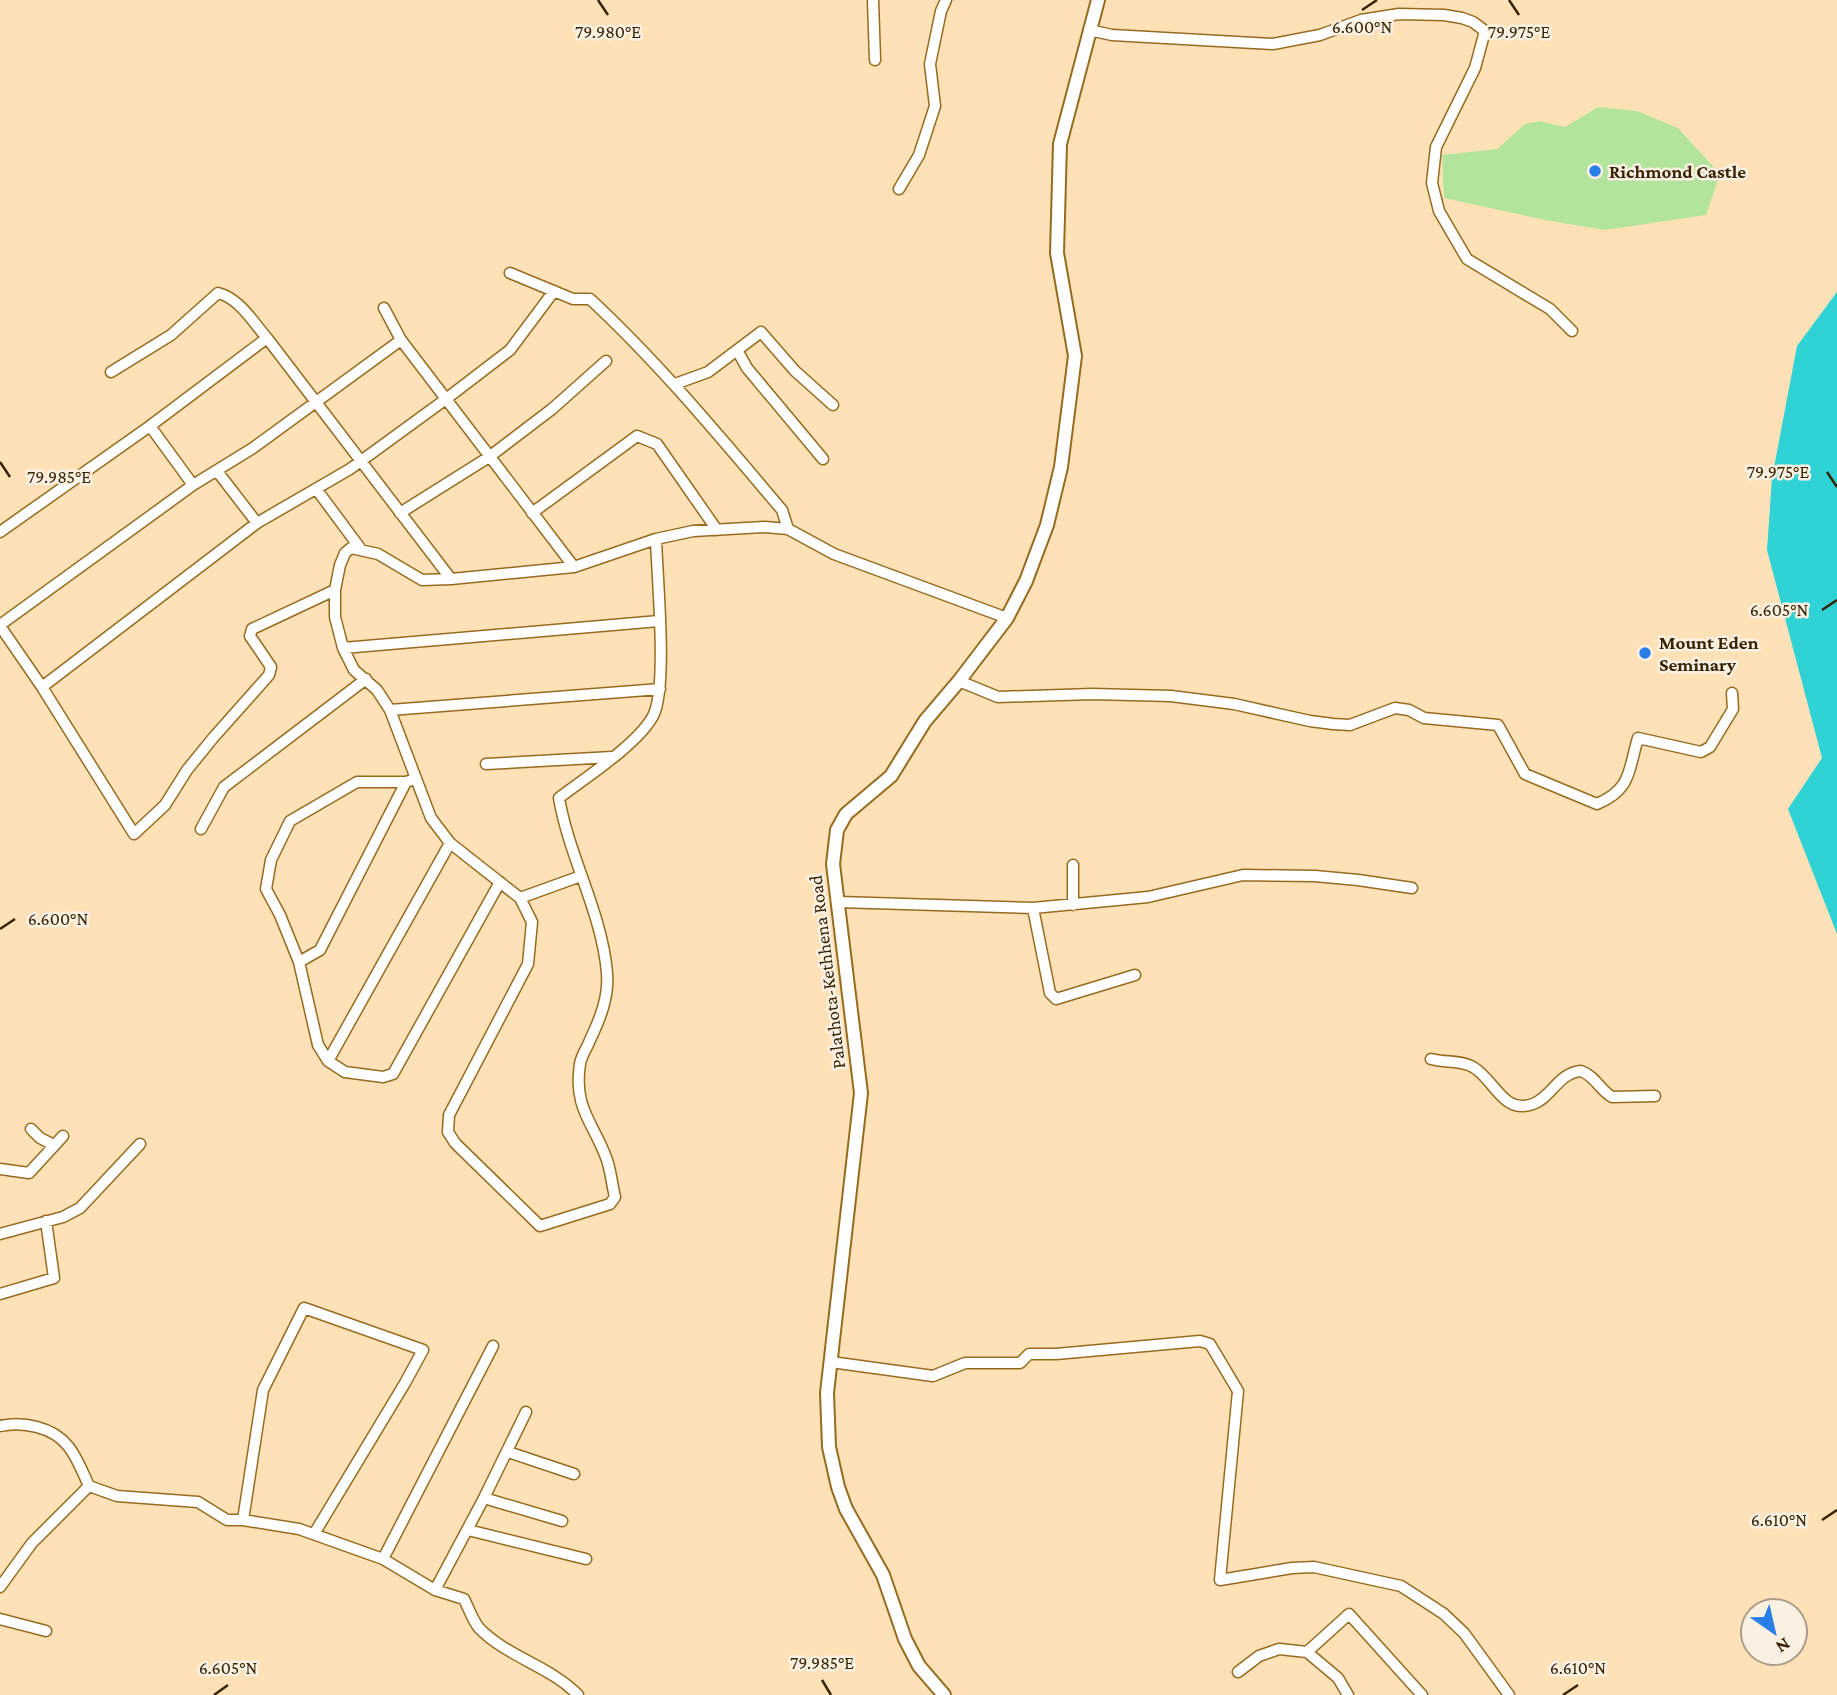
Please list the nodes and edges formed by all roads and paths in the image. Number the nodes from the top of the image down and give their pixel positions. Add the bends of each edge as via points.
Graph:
1 (873, 0) edge
2 (946, 0) edge
3 (1098, 0) edge
4 (1089, 30) junction
5 (875, 60) dead end
6 (899, 189) dead end
7 (510, 273) dead end
8 (554, 291) junction
9 (384, 308) dead end
10 (1572, 331) dead end
11 (267, 338) junction
12 (401, 340) junction
13 (737, 350) junction
14 (606, 361) dead end
15 (111, 372) dead end
16 (675, 384) junction
17 (446, 399) junction
18 (317, 400) junction
19 (832, 405) dead end
20 (150, 426) junction
21 (489, 457) junction
22 (823, 459) dead end
23 (362, 460) junction
24 (217, 471) junction
25 (193, 485) junction
26 (317, 490) junction
27 (400, 513) junction
28 (532, 513) junction
29 (257, 523) junction
30 (788, 529) junction
31 (717, 530) junction
32 (0, 533) edge
33 (656, 540) junction
34 (360, 548) junction
35 (575, 567) junction
36 (451, 579) junction
37 (335, 590) junction
38 (1007, 618) junction
39 (659, 621) junction
40 (0, 626) edge
41 (343, 648) junction
42 (366, 679) junction
43 (959, 681) junction
44 (42, 687) junction
45 (660, 690) junction
46 (1732, 693) dead end
47 (390, 710) junction
48 (612, 757) junction
49 (486, 764) dead end
50 (411, 781) junction
51 (201, 829) dead end
52 (450, 843) junction
53 (1073, 866) dead end
54 (581, 876) junction
55 (500, 882) junction
56 (1412, 888) dead end
57 (520, 898) junction
58 (839, 902) junction
59 (1073, 905) junction
60 (1033, 908) junction
61 (299, 962) junction
62 (1135, 975) dead end
63 (1431, 1059) dead end
64 (328, 1061) junction
65 (1655, 1096) dead end
66 (31, 1129) dead end
67 (63, 1136) dead end
68 (140, 1144) dead end
69 (54, 1145) junction
70 (0, 1169) edge
71 (46, 1221) junction
72 (0, 1234) edge
73 (0, 1294) edge
74 (493, 1346) dead end
75 (831, 1362) junction
76 (526, 1412) dead end
77 (0, 1426) edge
78 (508, 1452) junction
79 (574, 1474) dead end
80 (89, 1486) junction
81 (484, 1498) junction
82 (243, 1520) junction
83 (562, 1521) dead end
84 (468, 1530) junction
85 (314, 1534) junction
86 (383, 1559) junction
87 (586, 1559) dead end
88 (0, 1587) edge
89 (435, 1590) junction
90 (0, 1619) edge
91 (46, 1631) dead end
92 (1307, 1652) junction
93 (1238, 1672) dead end
94 (578, 1695) edge
95 (944, 1695) edge
96 (1348, 1695) edge
97 (1422, 1695) edge
98 (1509, 1695) edge

1 - 5 street
2 - 6 street via 930,64 935,106 919,155
3 - 4 street, Palathota-Kethhena Road
4 - 10 street via 1273,44 1399,14 1444,15 1473,22 1485,31 1475,68 1436,147 1432,183 1438,211 1467,259 1550,309
4 - 38 street, Palathota-Kethhena Road via 1060,144 1057,253 1075,356 1061,467 1026,581
7 - 8 street
8 - 16 street via 573,299 590,299
8 - 17 street via 510,350
9 - 12 street
11 - 15 street via 237,304 218,293 171,335
11 - 18 street
11 - 20 street
12 - 17 street
12 - 18 street
13 - 16 street via 708,372
13 - 19 street via 761,332
13 - 22 street
14 - 21 street
16 - 30 street via 782,510
17 - 21 street
17 - 23 street
18 - 23 street
18 - 24 street
20 - 25 street
20 - 32 street
21 - 27 street
21 - 28 street
23 - 26 street
23 - 27 street
24 - 25 street
24 - 29 street
25 - 40 street
26 - 29 street
26 - 34 street
27 - 36 street
28 - 31 street via 637,436 657,444
28 - 35 street
29 - 44 street
30 - 31 street
30 - 38 street via 834,554
31 - 33 street
33 - 35 street
33 - 39 street
34 - 36 street via 422,580
34 - 37 street via 345,553
35 - 36 street
37 - 41 street via 335,617
37 - 44 street via 252,629 250,636 271,667 269,675 195,760 165,805 134,834
38 - 43 street, Palathota-Kethhena Road
39 - 41 street
39 - 45 street
40 - 44 street
41 - 42 street via 354,670
42 - 47 street
42 - 51 street via 224,787
43 - 46 street via 998,697 1171,696 1333,724 1350,725 1395,708 1424,718 1498,724 1525,774 1597,804 1616,796 1625,783 1638,738 1701,752 1710,747 1734,709
43 - 58 street, Palathota-Kethhena Road via 925,721 891,776 846,814 836,830 833,864
45 - 47 street
45 - 48 street via 653,716
47 - 50 street
48 - 49 street
48 - 54 street via 559,798
50 - 52 street
50 - 61 street via 320,950
50 - 61 street via 357,782 290,821 271,860 266,888
52 - 55 street
52 - 64 street
53 - 59 street
54 - 57 street
54 - 57 street via 603,944 607,976 606,1000 580,1062 579,1098 607,1160 615,1197 610,1204 540,1226 448,1132 449,1115 528,964 532,922
55 - 57 street
55 - 64 street via 393,1074 345,1072
56 - 59 street via 1315,876 1243,875 1148,897
58 - 60 street
58 - 75 street, Palathota-Kethhena Road via 861,1093
59 - 60 street
60 - 62 street via 1050,993 1056,999
61 - 64 street via 318,1045
63 - 65 street via 1467,1064 1517,1107 1538,1102 1559,1080 1576,1071 1591,1075 1612,1097
66 - 69 street
67 - 69 street
68 - 71 street via 80,1208
69 - 70 street via 29,1173
71 - 72 street
71 - 73 street via 54,1278
74 - 86 street
75 - 95 street, Palathota-Kethhena Road via 827,1427 838,1487 883,1575 905,1639
75 - 98 street via 933,1376 965,1363 1020,1363 1029,1354 1200,1341 1210,1344 1238,1391 1220,1580 1314,1567 1401,1586 1464,1633
76 - 78 street
77 - 80 street via 29,1425 61,1438
78 - 79 street
78 - 81 street
80 - 82 street via 117,1496 198,1502 227,1520
80 - 88 street via 32,1543
81 - 83 street
81 - 84 street
82 - 85 street
82 - 85 street via 263,1390 304,1308 423,1350
84 - 87 street
84 - 89 street
85 - 86 street
86 - 89 street
89 - 94 street via 464,1600 477,1626 492,1640 554,1675
90 - 91 street
92 - 93 street via 1279,1649 1259,1656
92 - 96 street via 1338,1678
92 - 97 street via 1349,1614

